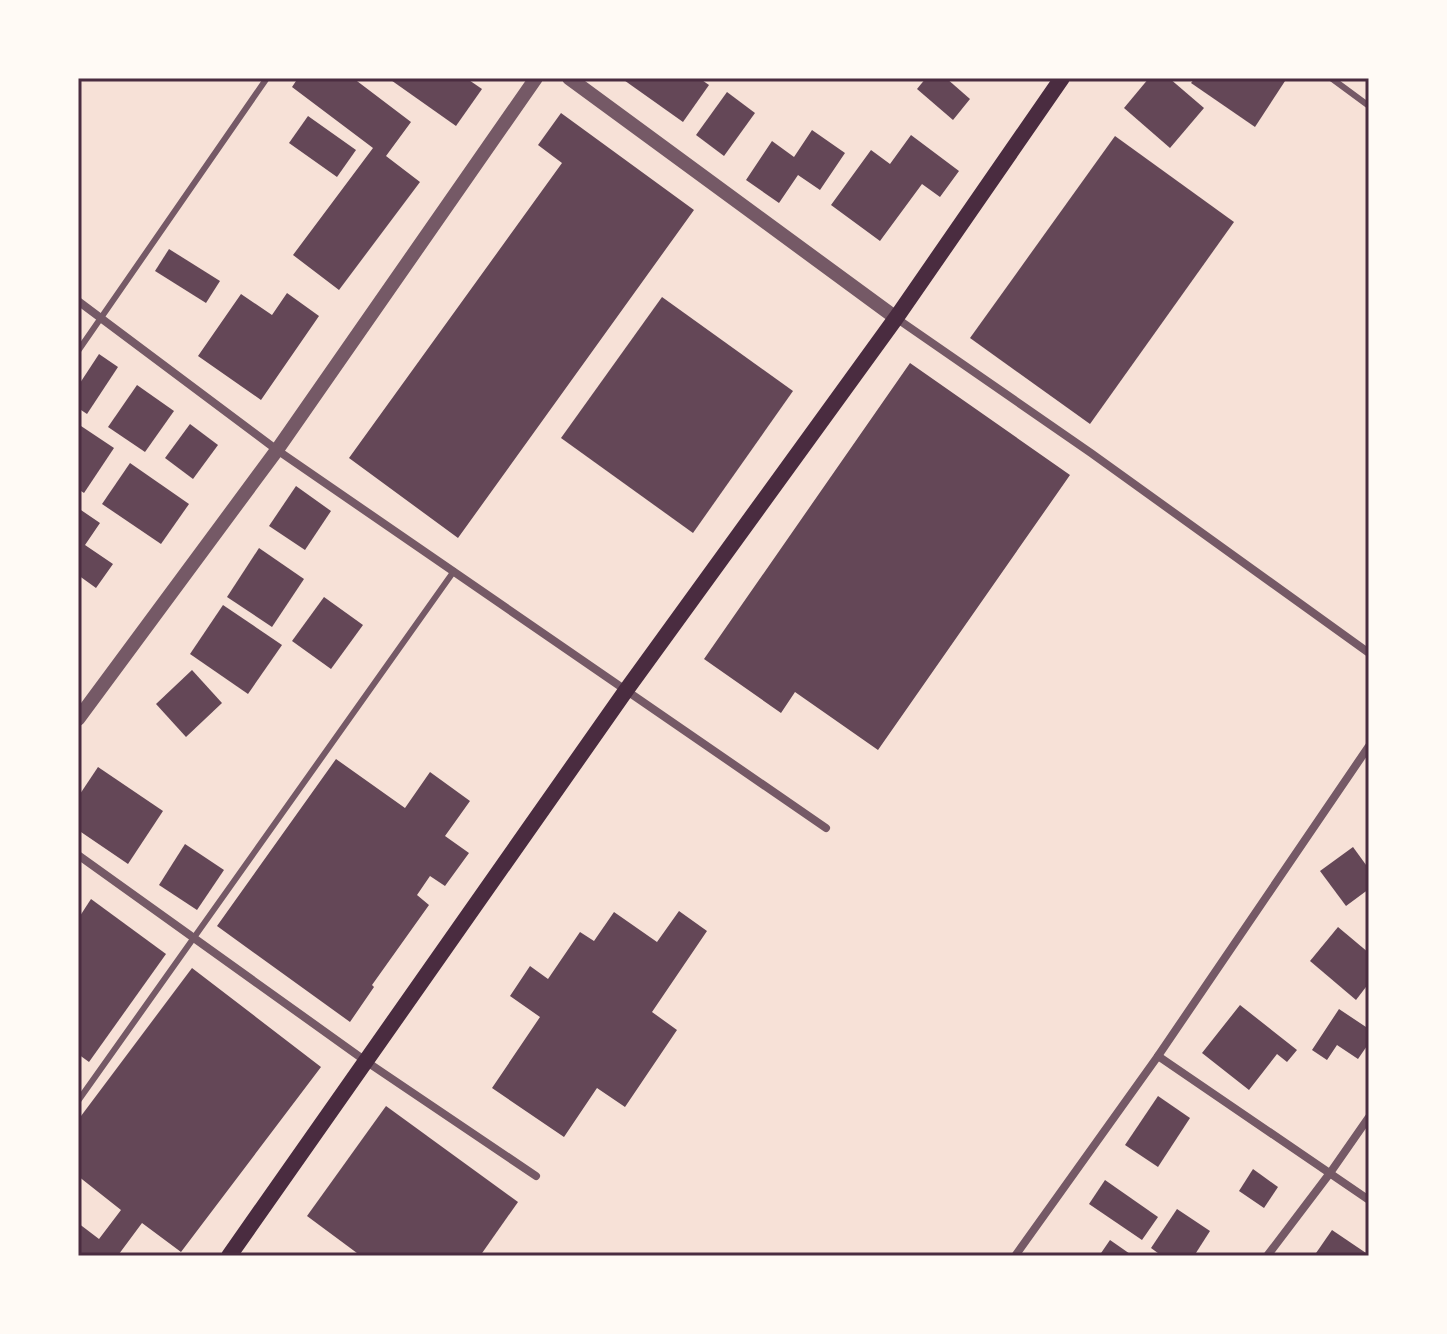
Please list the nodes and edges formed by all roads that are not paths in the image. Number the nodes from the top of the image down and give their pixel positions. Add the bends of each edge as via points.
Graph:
1 (267, 78) edge
2 (536, 78) edge
3 (569, 78) edge
4 (1062, 78) edge
5 (1331, 78) edge
6 (1369, 106) edge
7 (78, 301) edge
8 (896, 318) junction
9 (101, 319) junction
10 (78, 351) edge
11 (277, 450) junction
12 (454, 571) junction
13 (1369, 653) edge
14 (627, 689) junction
15 (78, 719) edge
16 (1369, 746) edge
17 (826, 828) dead end
18 (78, 855) edge
19 (194, 938) junction
20 (1158, 1056) junction
21 (367, 1062) junction
22 (78, 1101) edge
23 (1369, 1117) edge
24 (1330, 1173) junction
25 (536, 1176) dead end
26 (1369, 1200) edge
27 (229, 1256) edge
28 (1015, 1256) edge
29 (1267, 1256) edge

1 - 9 lane
2 - 11 street
3 - 8 street
4 - 8 main road
5 - 6 lane
7 - 9 street
8 - 13 street
8 - 14 main road
9 - 10 lane
9 - 11 street
11 - 12 street
11 - 15 street
12 - 14 street
12 - 19 lane
14 - 17 street
14 - 21 main road
16 - 20 street
18 - 19 street
19 - 21 street
19 - 22 lane
20 - 24 street
20 - 28 street
21 - 25 street
21 - 27 main road
23 - 24 street
24 - 26 street
24 - 29 street

